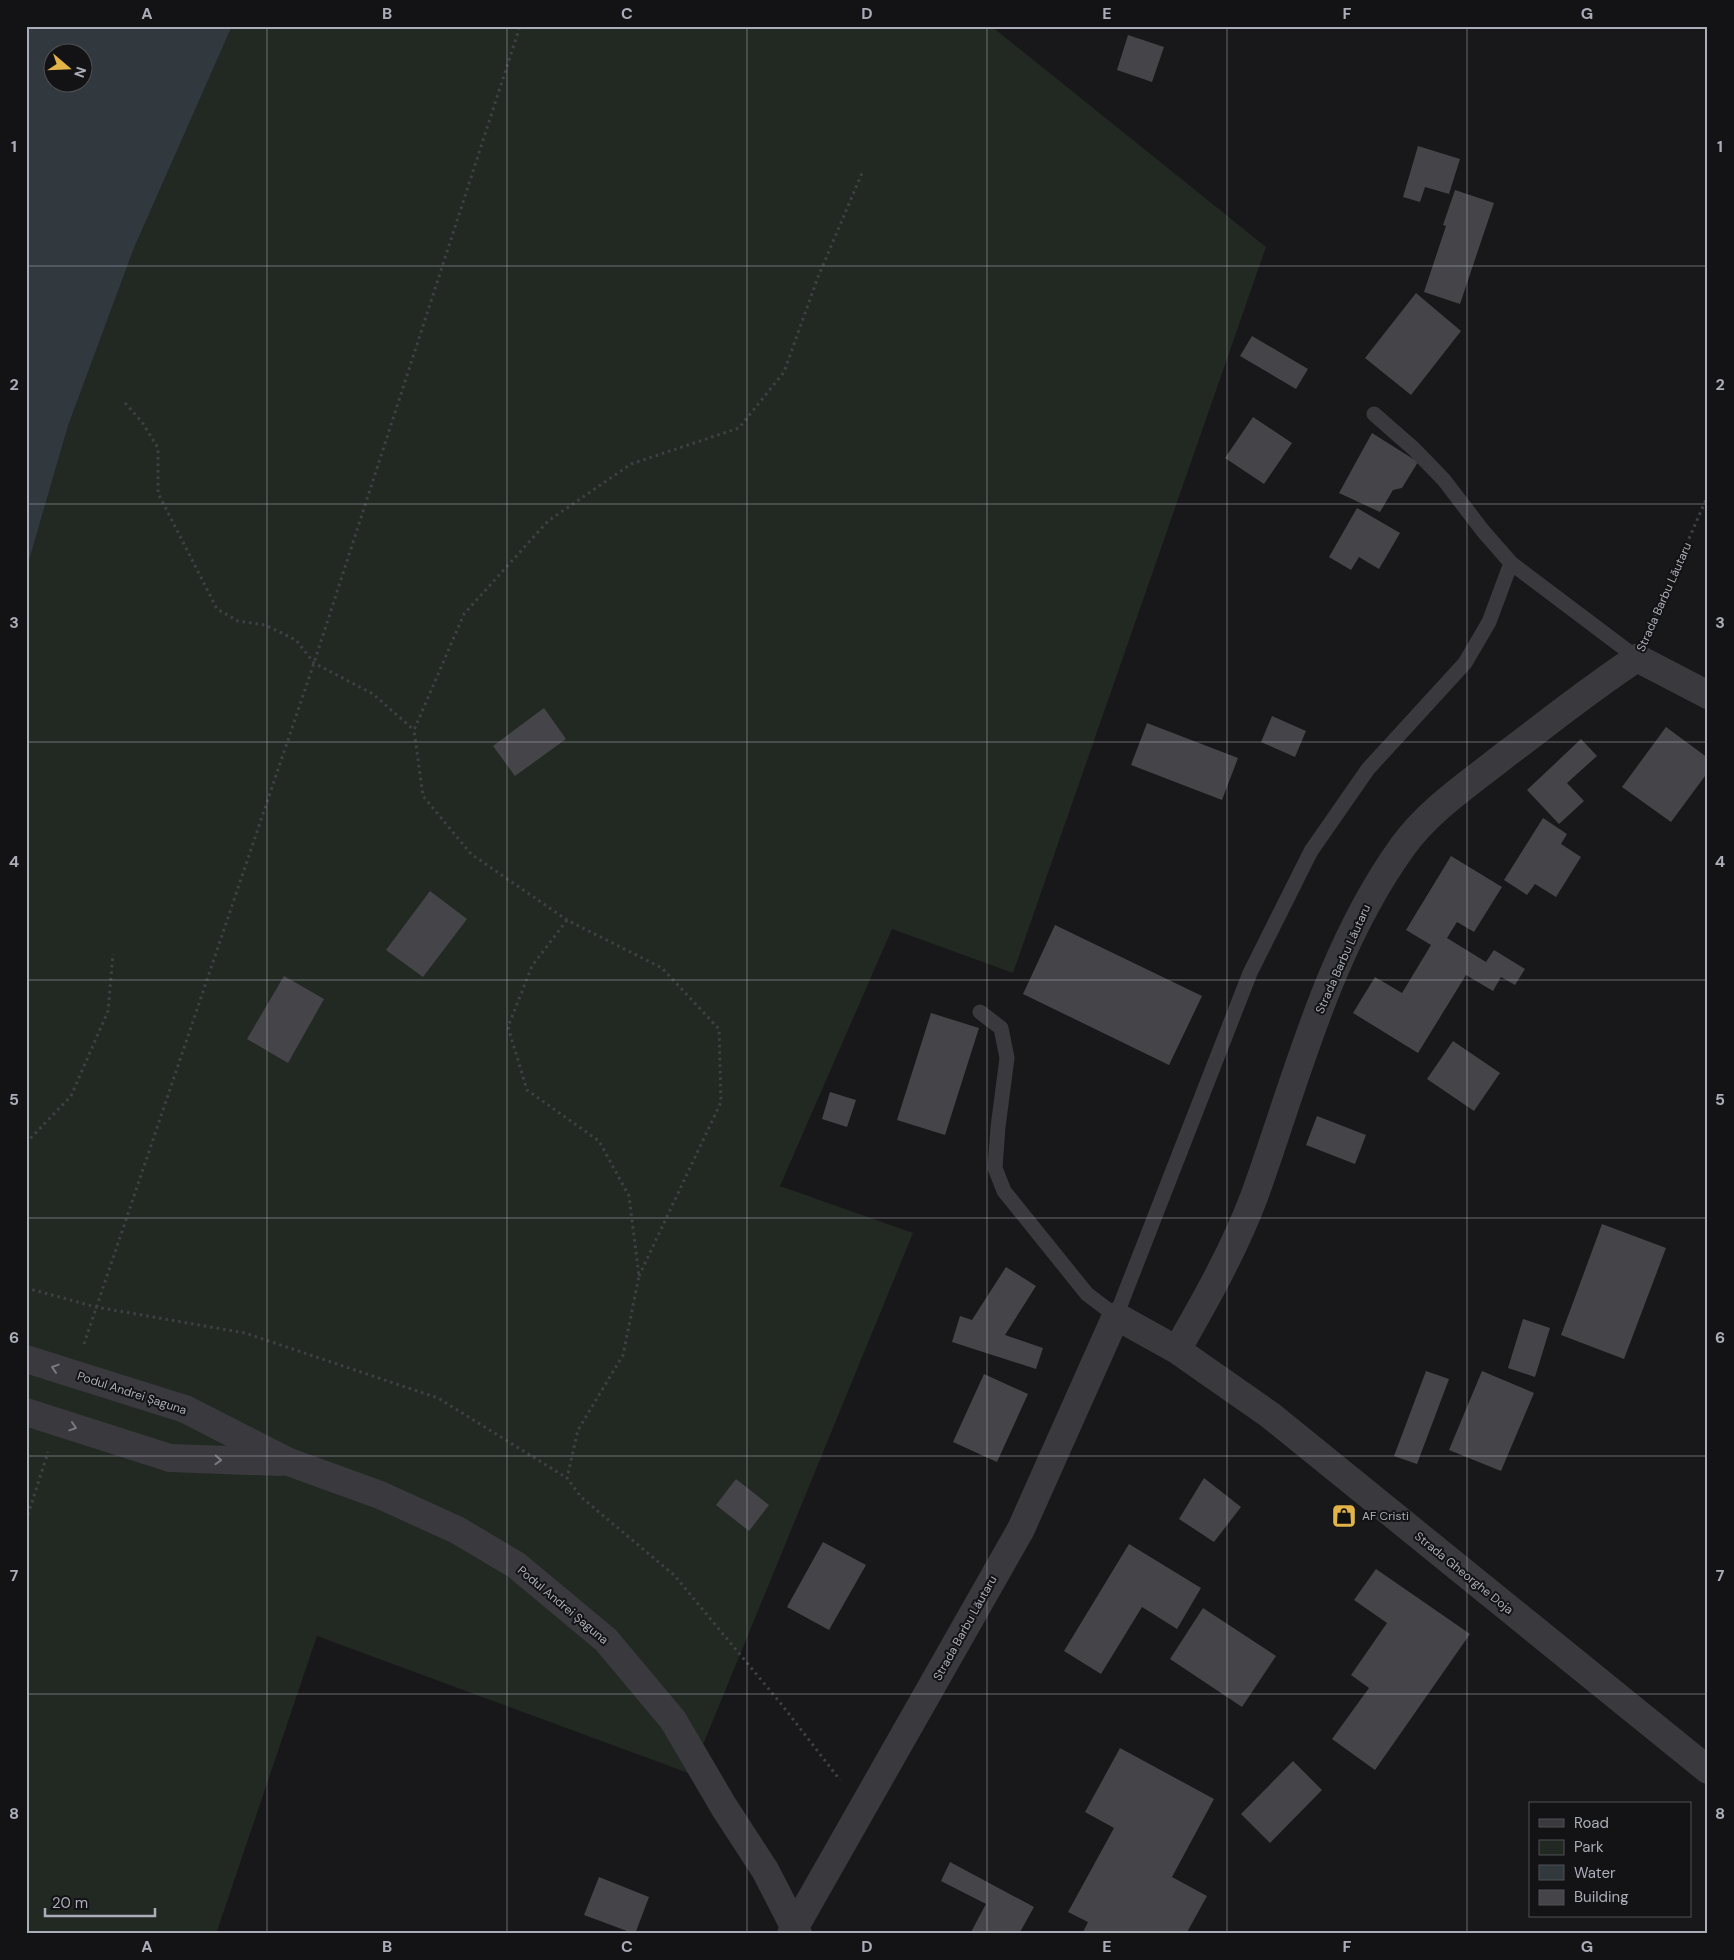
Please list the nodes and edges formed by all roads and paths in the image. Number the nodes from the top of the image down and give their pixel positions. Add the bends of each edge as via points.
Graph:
1 (520, 26) edge
2 (862, 174) dead end
3 (125, 403) dead end
4 (1374, 414) dead end
5 (1708, 495) edge
6 (1511, 563) junction
7 (1637, 658) junction
8 (314, 663) junction
9 (1708, 695) edge
10 (414, 730) junction
11 (567, 920) junction
12 (113, 954) dead end
13 (980, 1012) dead end
14 (26, 1143) edge
15 (639, 1276) junction
16 (26, 1288) edge
17 (96, 1306) junction
18 (1116, 1316) junction
19 (1176, 1350) junction
20 (81, 1353) dead end
21 (26, 1359) edge
22 (26, 1412) edge
23 (50, 1446) dead end
24 (289, 1462) junction
25 (568, 1478) junction
26 (26, 1521) edge
27 (1708, 1770) edge
28 (863, 1811) junction
29 (794, 1932) edge

1 - 8 path
2 - 10 path via 818,277 784,372 739,428 631,464 548,521 464,614
3 - 8 path via 158,448 158,492 217,609 238,621 265,625 296,640
4 - 6 lane via 1444,480
5 - 7 path, Strada Barbu Lăutaru
6 - 7 lane
6 - 18 lane via 1489,622 1465,663 1368,769 1311,851 1250,973
7 - 9 street
7 - 19 street, Strada Barbu Lăutaru via 1599,683 1445,802 1404,845 1359,917 1309,1034 1253,1199 1211,1291
8 - 10 path via 372,694
8 - 17 path
10 - 11 path via 423,796 470,854
11 - 15 path via 532,966 508,1027 527,1090 599,1141 629,1196
11 - 15 path via 662,968 719,1029 721,1102
12 - 14 path via 108,1011 71,1096
13 - 18 lane via 1001,1028 1007,1058 995,1168 1004,1191 1087,1294
15 - 25 path via 623,1355 578,1430
16 - 17 path
17 - 20 path
17 - 25 path via 245,1333 438,1398
18 - 19 street, Strada Gheorghe Doja
18 - 28 street, Strada Barbu Lăutaru via 1021,1529
19 - 27 street, Strada Gheorghe Doja via 1270,1415
24 -> 21 street, Podul Andrei Șaguna, bridge via 185,1409
22 -> 24 street, Podul Andrei Șaguna, bridge via 170,1458
23 - 26 path
24 - 29 street, Podul Andrei Șaguna via 380,1496 457,1530 516,1565 606,1640 673,1720 765,1870
25 - 28 path via 581,1497 674,1575 782,1705
28 - 29 street, Strada Barbu Lăutaru

